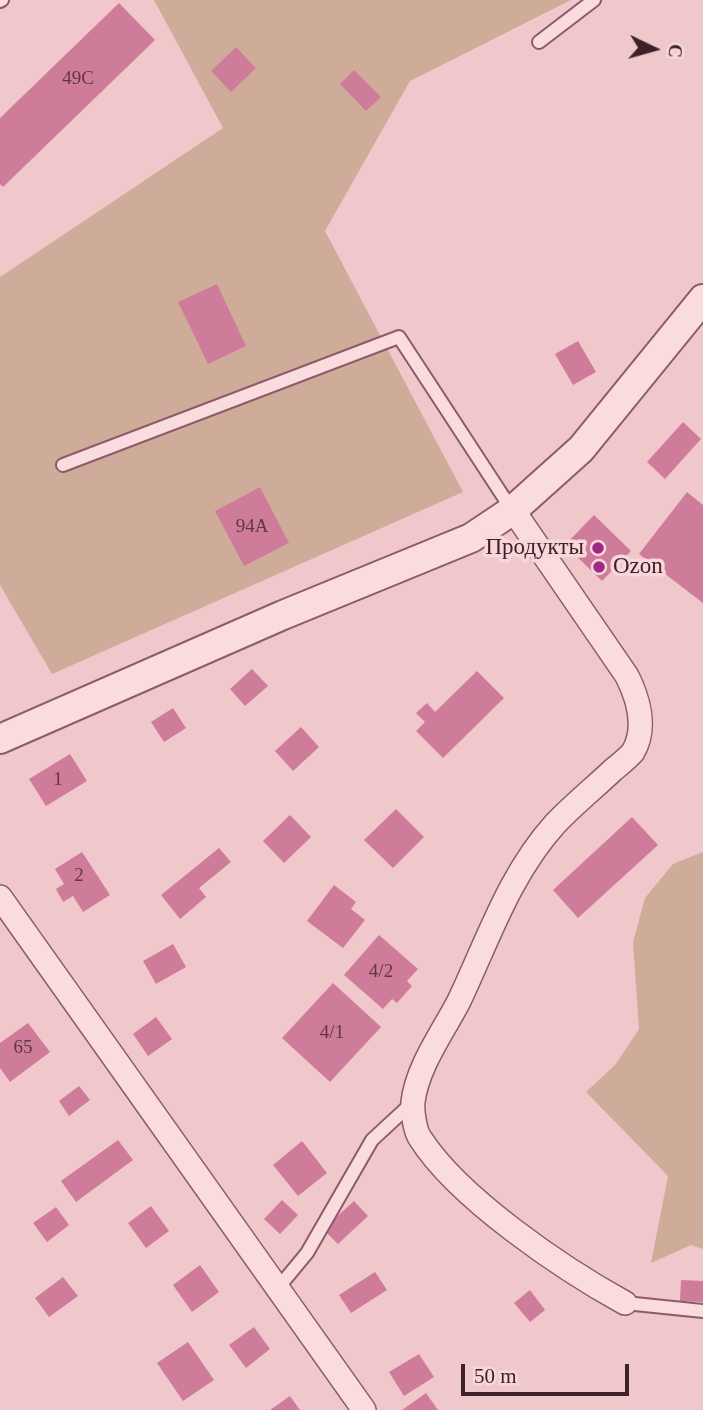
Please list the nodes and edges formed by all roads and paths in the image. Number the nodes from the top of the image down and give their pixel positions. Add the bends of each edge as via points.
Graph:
1 (594, 0) edge
2 (539, 42) dead end
3 (703, 299) edge
4 (63, 465) dead end
5 (513, 510) junction
6 (0, 739) edge
7 (0, 897) edge
8 (413, 1103) junction
9 (278, 1288) junction
10 (625, 1303) joint
11 (703, 1311) edge
12 (364, 1410) edge

1 - 2 lane
3 - 5 street via 581,449
4 - 5 lane via 399,337
5 - 6 street via 471,538
5 - 8 street via 627,676 637,697 640,727 633,752 554,825 522,869 425,1066
7 - 9 street
8 - 9 lane via 372,1140 307,1253
8 - 10 street via 418,1136 446,1172 512,1228
9 - 12 street
10 - 11 lane

